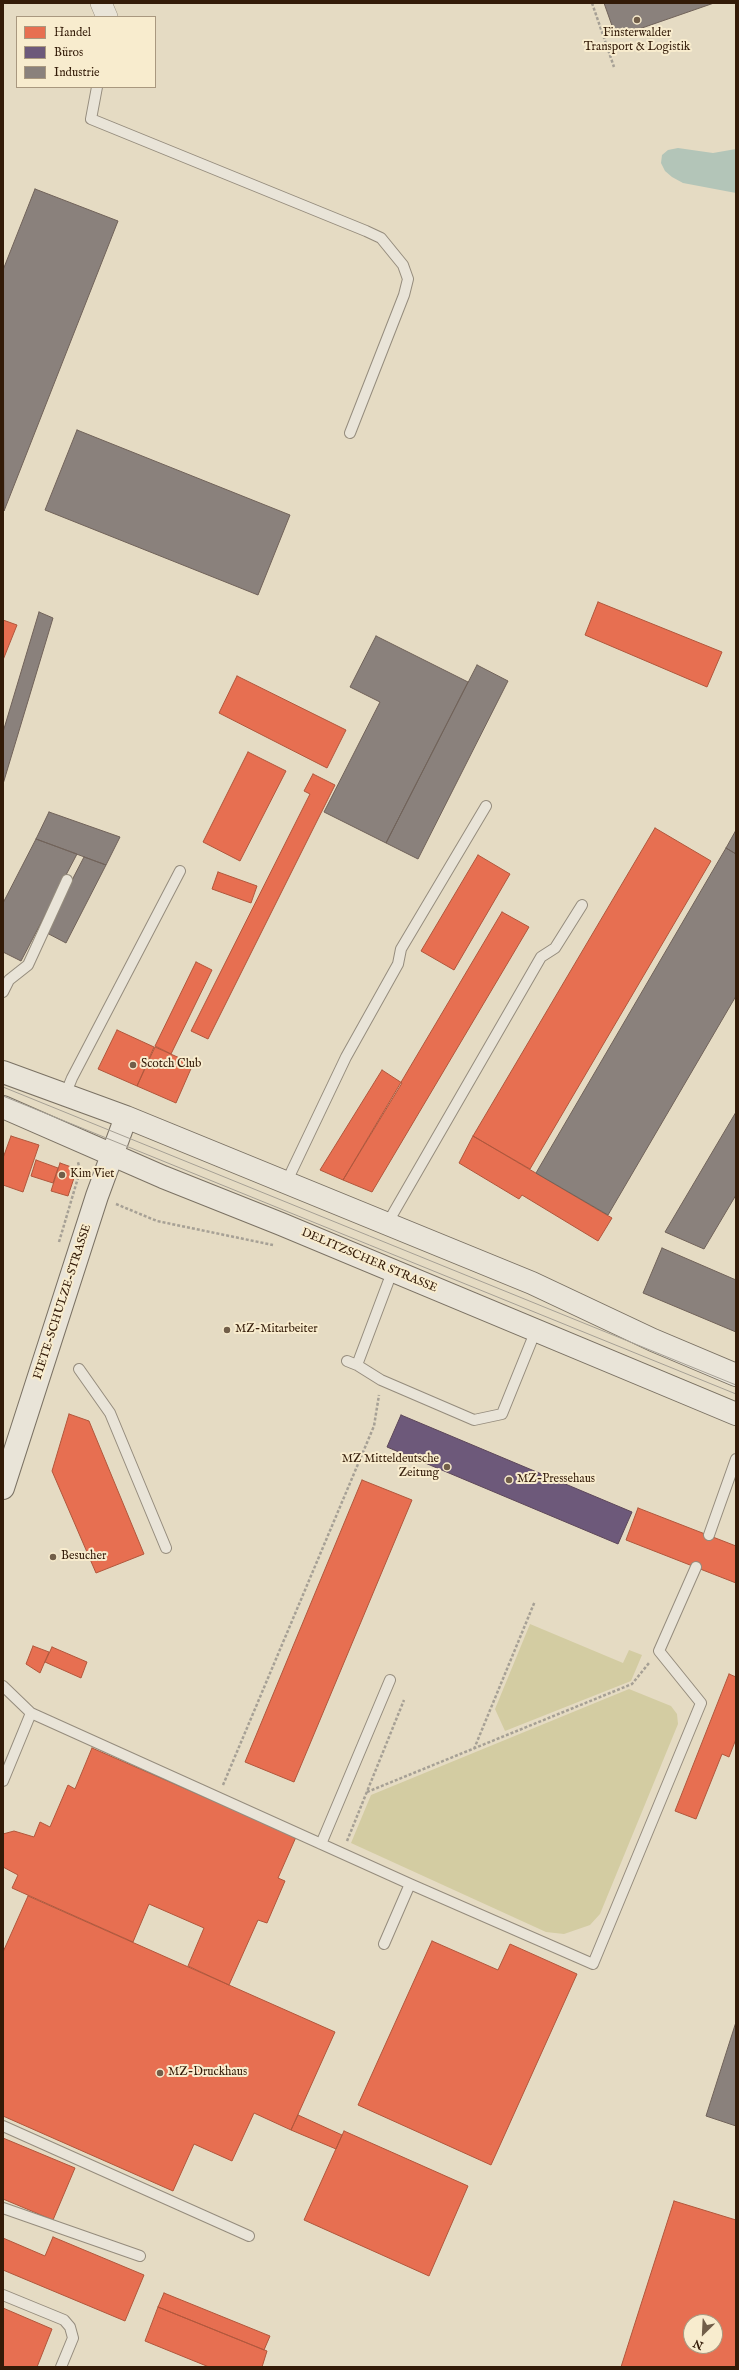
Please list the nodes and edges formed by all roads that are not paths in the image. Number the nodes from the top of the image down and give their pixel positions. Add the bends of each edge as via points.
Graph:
1 (101, 3) edge
2 (107, 16) edge
3 (97, 88) edge
4 (350, 433) dead end
5 (486, 806) dead end
6 (180, 871) dead end
7 (67, 880) dead end
8 (582, 905) dead end
9 (3, 992) edge
10 (3, 1072) edge
11 (65, 1094) junction
12 (3, 1107) edge
13 (126, 1117) junction
14 (112, 1154) junction
15 (286, 1183) junction
16 (387, 1224) junction
17 (392, 1272) junction
18 (536, 1330) junction
19 (79, 1369) dead end
20 (736, 1375) edge
21 (736, 1414) edge
22 (736, 1459) edge
23 (3, 1488) edge
24 (709, 1535) dead end
25 (166, 1548) dead end
26 (696, 1567) dead end
27 (390, 1680) dead end
28 (3, 1686) edge
29 (31, 1713) junction
30 (3, 1781) edge
31 (320, 1844) junction
32 (410, 1884) junction
33 (384, 1944) dead end
34 (3, 2126) edge
35 (3, 2208) edge
36 (249, 2236) dead end
37 (140, 2256) dead end
38 (3, 2295) edge
39 (61, 2367) edge

1 - 2 street
3 - 4 lane via 91,119 381,238 403,265 408,279 404,295
5 - 15 lane via 401,949 398,964 346,1057
6 - 11 lane
7 - 9 lane via 28,965 9,980
8 - 16 lane via 556,948 541,957
10 - 11 main road
11 - 13 main road
12 - 14 main road, DELITZSCHER STRASSE
13 - 14 main road, FIETE-SCHULZE-STRASSE
13 - 15 main road
14 - 17 main road, DELITZSCHER STRASSE
14 - 23 main road, FIETE-SCHULZE-STRASSE
15 - 16 main road
16 - 20 main road via 532,1283
17 - 18 main road, DELITZSCHER STRASSE
17 - 18 lane via 352,1363 381,1380 474,1420 502,1414
18 - 21 main road, DELITZSCHER STRASSE
19 - 25 lane via 110,1412
22 - 24 lane
26 - 32 lane via 659,1651 701,1703 593,1964
27 - 31 lane
28 - 29 lane
29 - 30 lane
29 - 31 lane
31 - 32 lane
32 - 33 lane
34 - 36 lane
35 - 37 lane
38 - 39 lane via 64,2320 70,2327 73,2338

